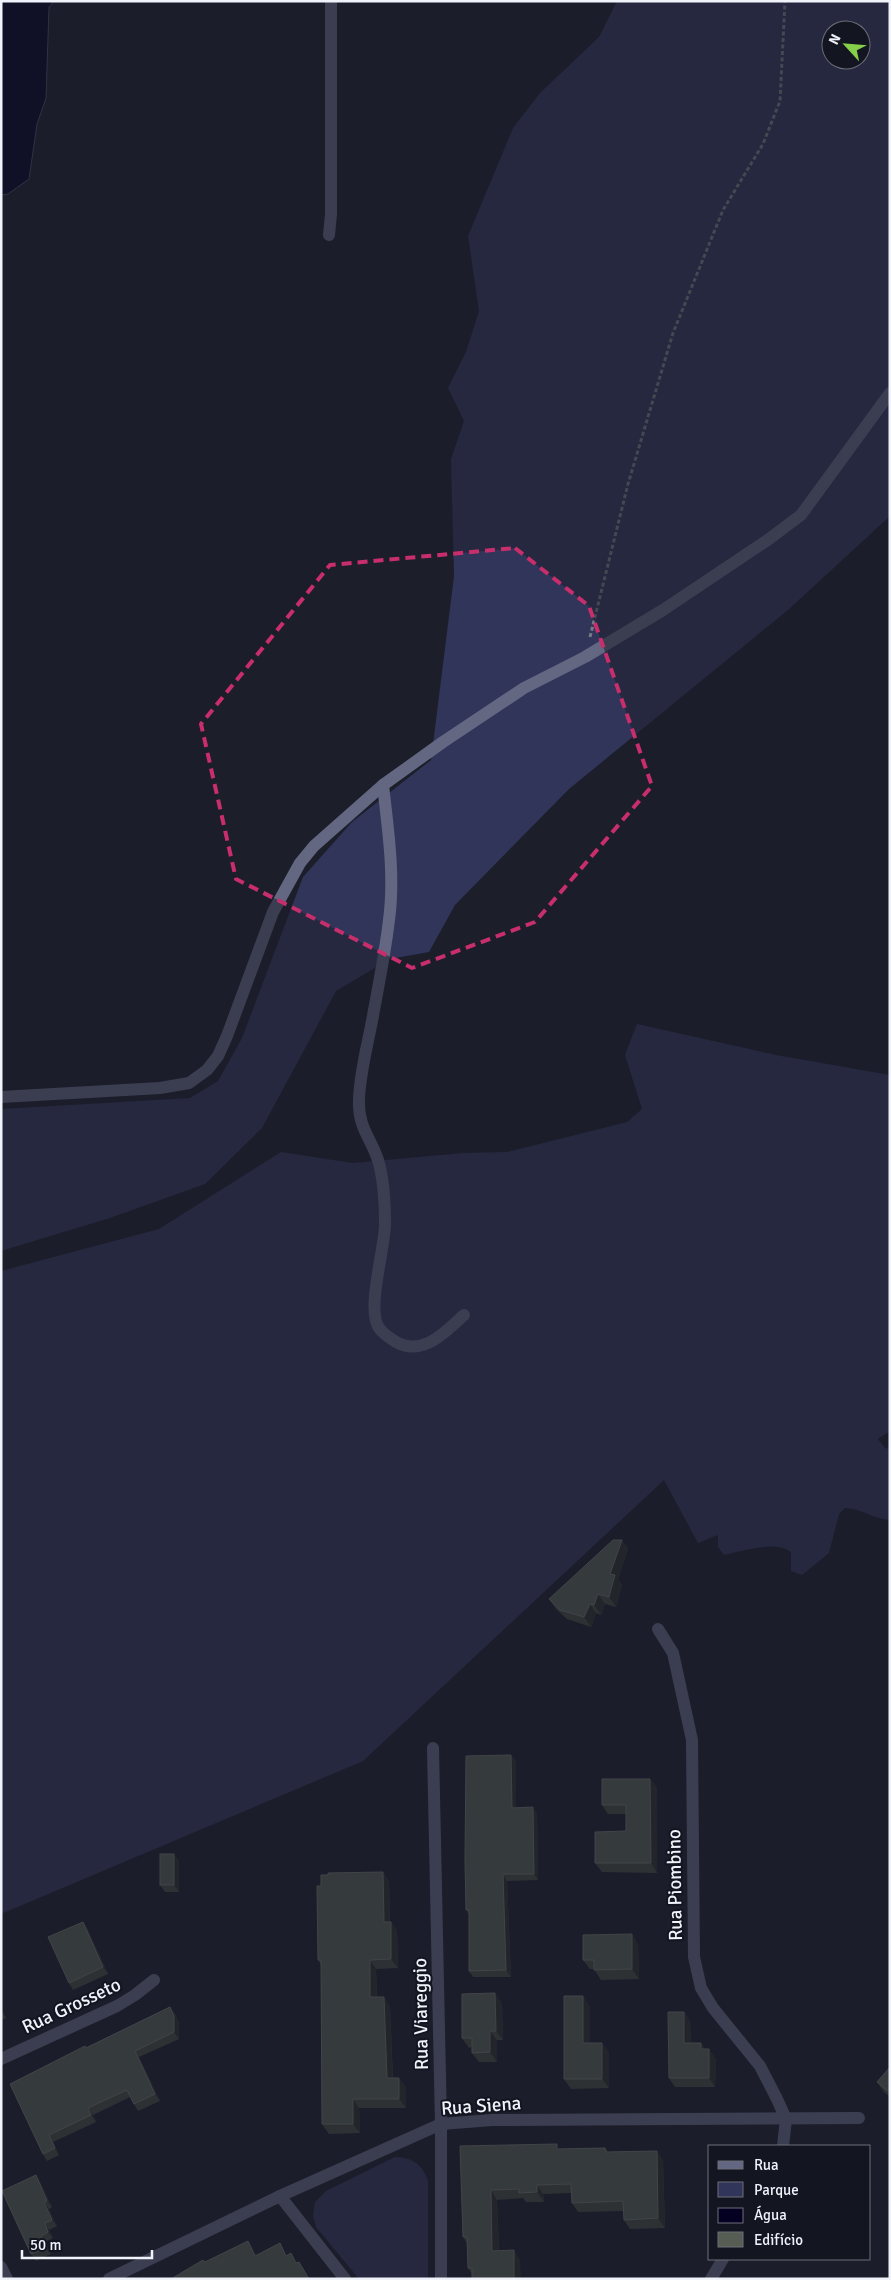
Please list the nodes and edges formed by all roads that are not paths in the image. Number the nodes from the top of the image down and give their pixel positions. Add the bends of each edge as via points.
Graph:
1 (331, 1) edge
2 (330, 235) dead end
3 (890, 393) edge
4 (383, 785) junction
5 (1, 1097) edge
6 (464, 1314) dead end
7 (658, 1629) dead end
8 (434, 1748) dead end
9 (154, 1980) dead end
10 (1, 2059) edge
11 (859, 2118) dead end
12 (786, 2120) junction
13 (441, 2124) junction
14 (783, 2145) edge
15 (280, 2196) junction
16 (722, 2260) edge
17 (1, 2267) edge
18 (7, 2279) edge
19 (109, 2279) edge
20 (345, 2279) edge
21 (441, 2279) edge
22 (711, 2279) edge

1 - 2 street
3 - 4 street via 801,514 769,539 663,610 585,657 524,688
4 - 5 street via 314,846 300,863 273,912 227,1036 207,1070 188,1083 160,1088
4 - 6 street via 392,886 372,1022 362,1064 359,1100 362,1128 377,1159 385,1194 375,1319 381,1331 395,1342 407,1347 420,1347 442,1335
7 - 12 street, Rua Piombino via 673,1653 692,1740 694,1958 701,1988 760,2066
8 - 13 street, Rua Viareggio
9 - 10 street, Rua Grosseto via 117,2006
11 - 12 street, Rua Siena
12 - 13 street, Rua Siena via 492,2120
12 - 14 street
13 - 15 street, Rua Siena
13 - 21 street, Rua Viareggio
15 - 19 street, Rua Siena
15 - 20 street
16 - 22 street
17 - 18 street

